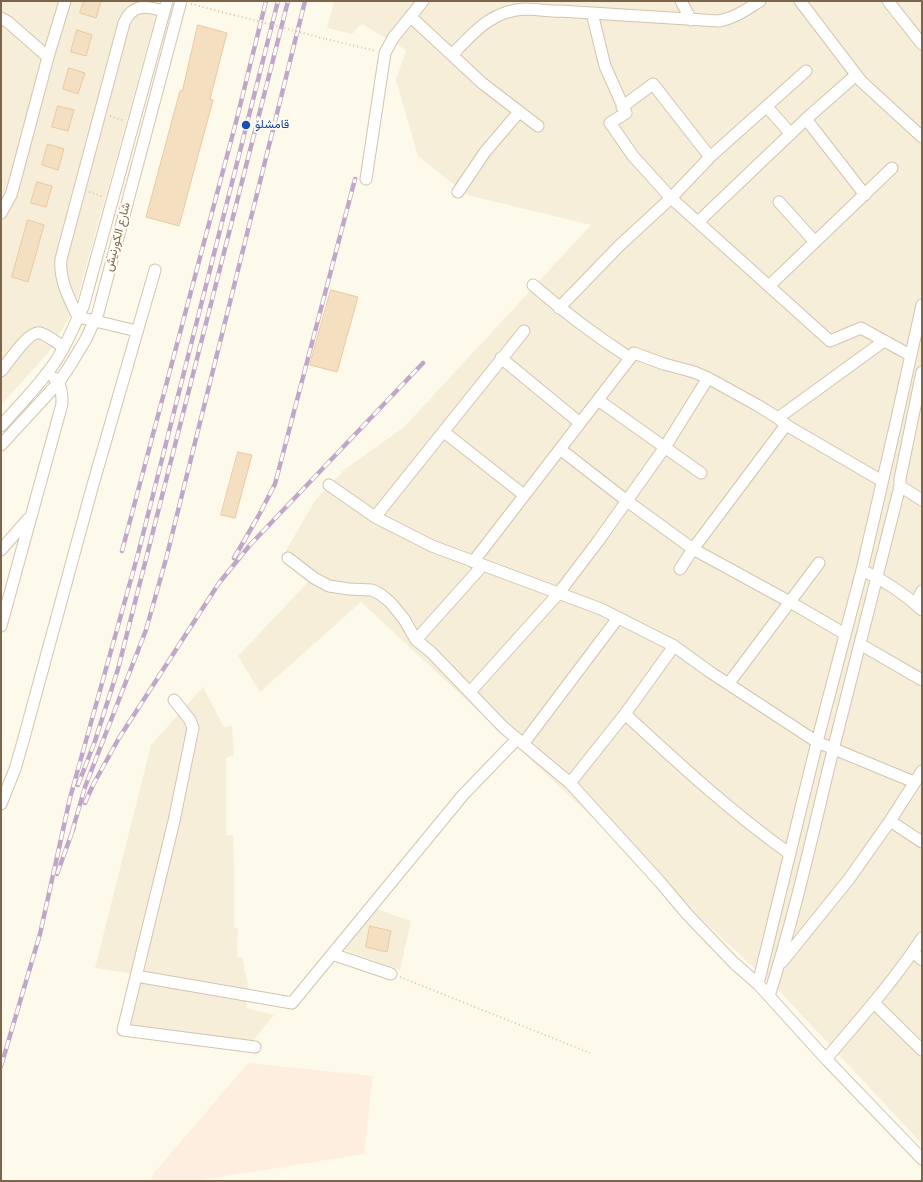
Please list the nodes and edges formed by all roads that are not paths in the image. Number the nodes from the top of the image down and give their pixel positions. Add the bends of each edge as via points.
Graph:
1 (65, 1) edge
2 (181, 1) edge
3 (423, 1) edge
4 (681, 1) edge
5 (760, 1) edge
6 (800, 1) edge
7 (888, 1) edge
8 (165, 6) edge
9 (508, 6) edge
10 (592, 13) junction
11 (411, 17) junction
12 (1, 18) edge
13 (691, 20) junction
14 (922, 44) edge
15 (452, 55) junction
16 (48, 57) junction
17 (806, 71) dead end
18 (856, 75) junction
19 (622, 107) junction
20 (767, 107) junction
21 (519, 112) junction
22 (806, 119) junction
23 (538, 126) dead end
24 (791, 134) junction
25 (922, 137) edge
26 (710, 157) junction
27 (892, 168) dead end
28 (366, 179) dead end
29 (458, 192) dead end
30 (865, 195) junction
31 (671, 198) junction
32 (779, 202) dead end
33 (1, 213) edge
34 (698, 222) junction
35 (815, 242) junction
36 (155, 270) dead end
37 (533, 286) dead end
38 (768, 286) junction
39 (922, 305) edge
40 (559, 308) junction
41 (78, 317) junction
42 (94, 321) junction
43 (137, 331) junction
44 (524, 331) dead end
45 (884, 341) junction
46 (64, 348) junction
47 (634, 353) junction
48 (910, 355) junction
49 (501, 358) junction
50 (1, 371) edge
51 (48, 372) junction
52 (922, 372) edge
53 (708, 378) junction
54 (59, 382) junction
55 (598, 400) junction
56 (782, 422) junction
57 (580, 424) junction
58 (1, 426) edge
59 (444, 432) junction
60 (1, 445) edge
61 (665, 447) junction
62 (560, 449) junction
63 (701, 473) dead end
64 (882, 481) junction
65 (329, 485) dead end
66 (900, 486) junction
67 (524, 495) junction
68 (922, 500) edge
69 (626, 501) junction
70 (30, 517) junction
71 (375, 517) junction
72 (692, 549) junction
73 (1, 550) edge
74 (288, 558) dead end
75 (819, 563) dead end
76 (478, 564) junction
77 (680, 569) dead end
78 (862, 570) junction
79 (877, 578) junction
80 (922, 591) edge
81 (558, 594) junction
82 (790, 602) junction
83 (919, 607) edge
84 (618, 618) junction
85 (1, 626) edge
86 (845, 634) junction
87 (416, 640) junction
88 (860, 644) junction
89 (674, 646) junction
90 (922, 680) edge
91 (729, 683) junction
92 (470, 692) junction
93 (174, 700) dead end
94 (625, 714) junction
95 (520, 741) junction
96 (817, 742) junction
97 (833, 748) junction
98 (922, 770) edge
99 (914, 782) junction
100 (570, 783) junction
101 (1, 804) edge
102 (890, 822) junction
103 (922, 842) edge
104 (790, 854) junction
105 (922, 938) edge
106 (913, 952) junction
107 (332, 954) junction
108 (922, 960) edge
109 (779, 965) junction
110 (391, 974) road end
111 (136, 976) junction
112 (758, 984) junction
113 (769, 996) junction
114 (874, 1003) junction
115 (255, 1047) dead end
116 (922, 1050) edge
117 (826, 1059) junction
118 (922, 1159) edge

1 - 16 street
2 - 42 street, شارع الكورنيش
3 - 11 street
4 - 13 street
5 - 13 street via 728,19
6 - 18 street
7 - 14 street
8 - 41 street, شارع الكورنيش via 83,307
8 - 41 street via 134,10 124,23 61,259 60,268 64,285
9 - 10 street
9 - 15 street via 479,27
10 - 13 street
10 - 19 street via 605,66
11 - 15 street
11 - 28 street via 393,38 385,53
12 - 16 street
15 - 21 street
16 - 33 street via 15,181
17 - 20 street
18 - 22 street
18 - 25 street
19 - 26 street via 652,84
19 - 31 street via 626,113 610,123 633,156
20 - 24 street
20 - 26 street
21 - 23 street
21 - 29 street via 485,152
22 - 24 street
22 - 30 street
24 - 34 street
26 - 31 street
27 - 30 street
30 - 35 street
31 - 34 street
31 - 40 street via 619,246
32 - 35 street
34 - 38 street
35 - 38 street
36 - 43 street
37 - 40 street
38 - 45 street via 830,342 861,328
39 - 48 street
40 - 47 street via 598,338 630,358
41 - 42 street
41 - 46 street, شارع الكورنيش
42 - 43 street
42 - 54 street, شارع الكورنيش
43 - 101 street via 22,745
44 - 49 street
45 - 48 street
45 - 56 street
46 - 50 street via 40,333 34,333 27,338
46 - 51 street, شارع الكورنيش
47 - 53 street
47 - 55 street
48 - 64 street
49 - 57 street
49 - 59 street
51 - 54 street
51 - 58 street, شارع الكورنيش
52 - 66 street
53 - 56 street
53 - 61 street
54 - 60 street, شارع الكورنيش
54 - 70 street via 62,404
55 - 57 street
55 - 61 street
56 - 64 street
56 - 72 street
57 - 62 street
59 - 67 street
59 - 71 street
61 - 63 street
61 - 69 street
62 - 67 street
62 - 69 street
64 - 78 street
65 - 71 street
66 - 68 street
66 - 79 street
67 - 76 street
69 - 72 street
69 - 81 street via 600,540
70 - 73 street
70 - 85 street
71 - 76 street via 432,546
72 - 77 street
72 - 82 street
74 - 87 street via 329,586 372,590 380,594 404,619
75 - 82 street
76 - 81 street
76 - 87 street
78 - 79 street
78 - 86 street
79 - 83 street
79 - 88 street
80 - 83 street
81 - 84 street via 601,609
81 - 92 street
82 - 86 street
82 - 91 street
84 - 89 street
84 - 95 street
86 - 96 street
87 - 92 street
88 - 90 street
88 - 97 street
89 - 91 street
89 - 94 street
91 - 96 street
92 - 95 street
93 - 111 street via 190,720 193,728 174,821
94 - 100 street
94 - 104 street via 729,807
95 - 100 street
95 - 107 street via 463,795
96 - 97 street
96 - 104 street
97 - 99 street
97 - 109 street
98 - 99 street
99 - 102 street
100 - 112 street via 687,914
102 - 103 street
102 - 109 street via 849,879
104 - 112 street
105 - 106 street
106 - 108 street
106 - 114 street
107 - 110 street
107 - 111 street via 292,1003
109 - 113 street
111 - 115 street via 123,1030
112 - 113 street
113 - 117 street
114 - 116 street
114 - 117 street
117 - 118 street

